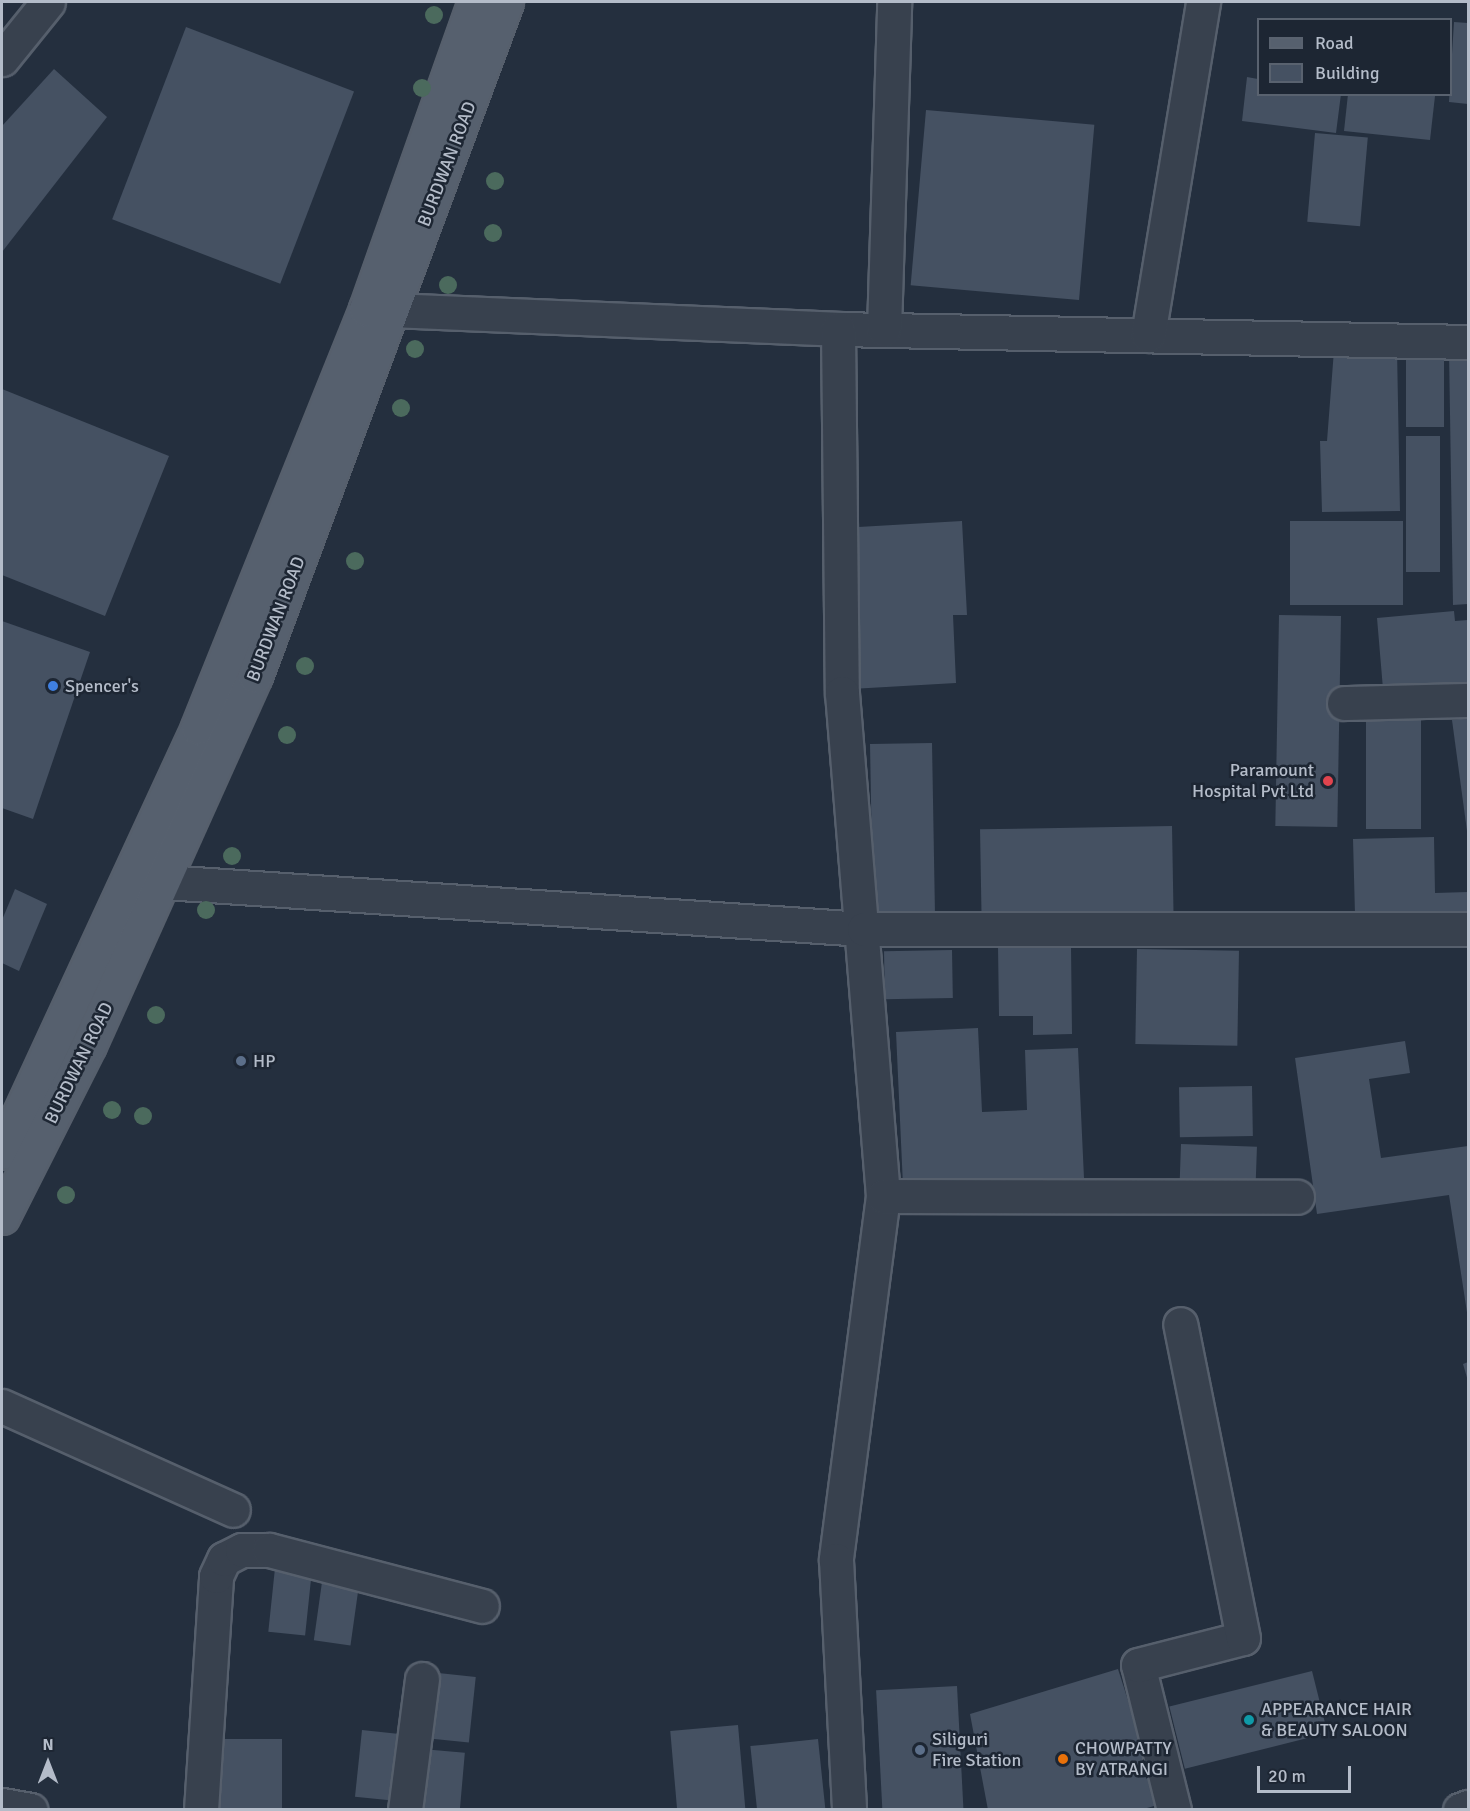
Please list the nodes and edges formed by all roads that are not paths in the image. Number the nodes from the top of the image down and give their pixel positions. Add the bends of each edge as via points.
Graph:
1 (48, 2) edge
2 (475, 2) edge
3 (506, 2) edge
4 (894, 2) edge
5 (1203, 2) edge
6 (2, 59) edge
7 (379, 310) junction
8 (838, 329) junction
9 (884, 329) junction
10 (1148, 334) junction
11 (1468, 342) edge
12 (1468, 700) edge
13 (1344, 703) dead end
14 (165, 882) junction
15 (864, 929) junction
16 (1468, 929) edge
17 (2, 1152) edge
18 (883, 1196) junction
19 (1297, 1197) dead end
20 (2, 1217) edge
21 (1180, 1324) dead end
22 (2, 1406) edge
23 (233, 1510) dead end
24 (482, 1606) dead end
25 (422, 1680) dead end
26 (2, 1805) edge
27 (1468, 1807) edge
28 (31, 1809) edge
29 (201, 1809) edge
30 (405, 1809) edge
31 (849, 1809) edge
32 (1174, 1809) edge
33 (1460, 1809) edge

1 - 6 street
2 - 7 main road, BURDWAN ROAD
3 - 7 main road, BURDWAN ROAD
4 - 9 street
5 - 10 street
7 - 8 street
7 - 14 main road, BURDWAN ROAD via 255,676
7 - 17 main road, BURDWAN ROAD via 198,727
8 - 9 street
8 - 15 street via 842,693
9 - 10 street
10 - 11 street
12 - 13 street
14 - 15 street
14 - 20 main road, BURDWAN ROAD
15 - 16 street
15 - 18 street
18 - 19 street
18 - 31 street via 836,1560
21 - 32 street via 1243,1638 1138,1665
22 - 23 street
24 - 29 street via 269,1550 242,1550 224,1559 216,1576
25 - 30 street
26 - 28 street
27 - 33 street

